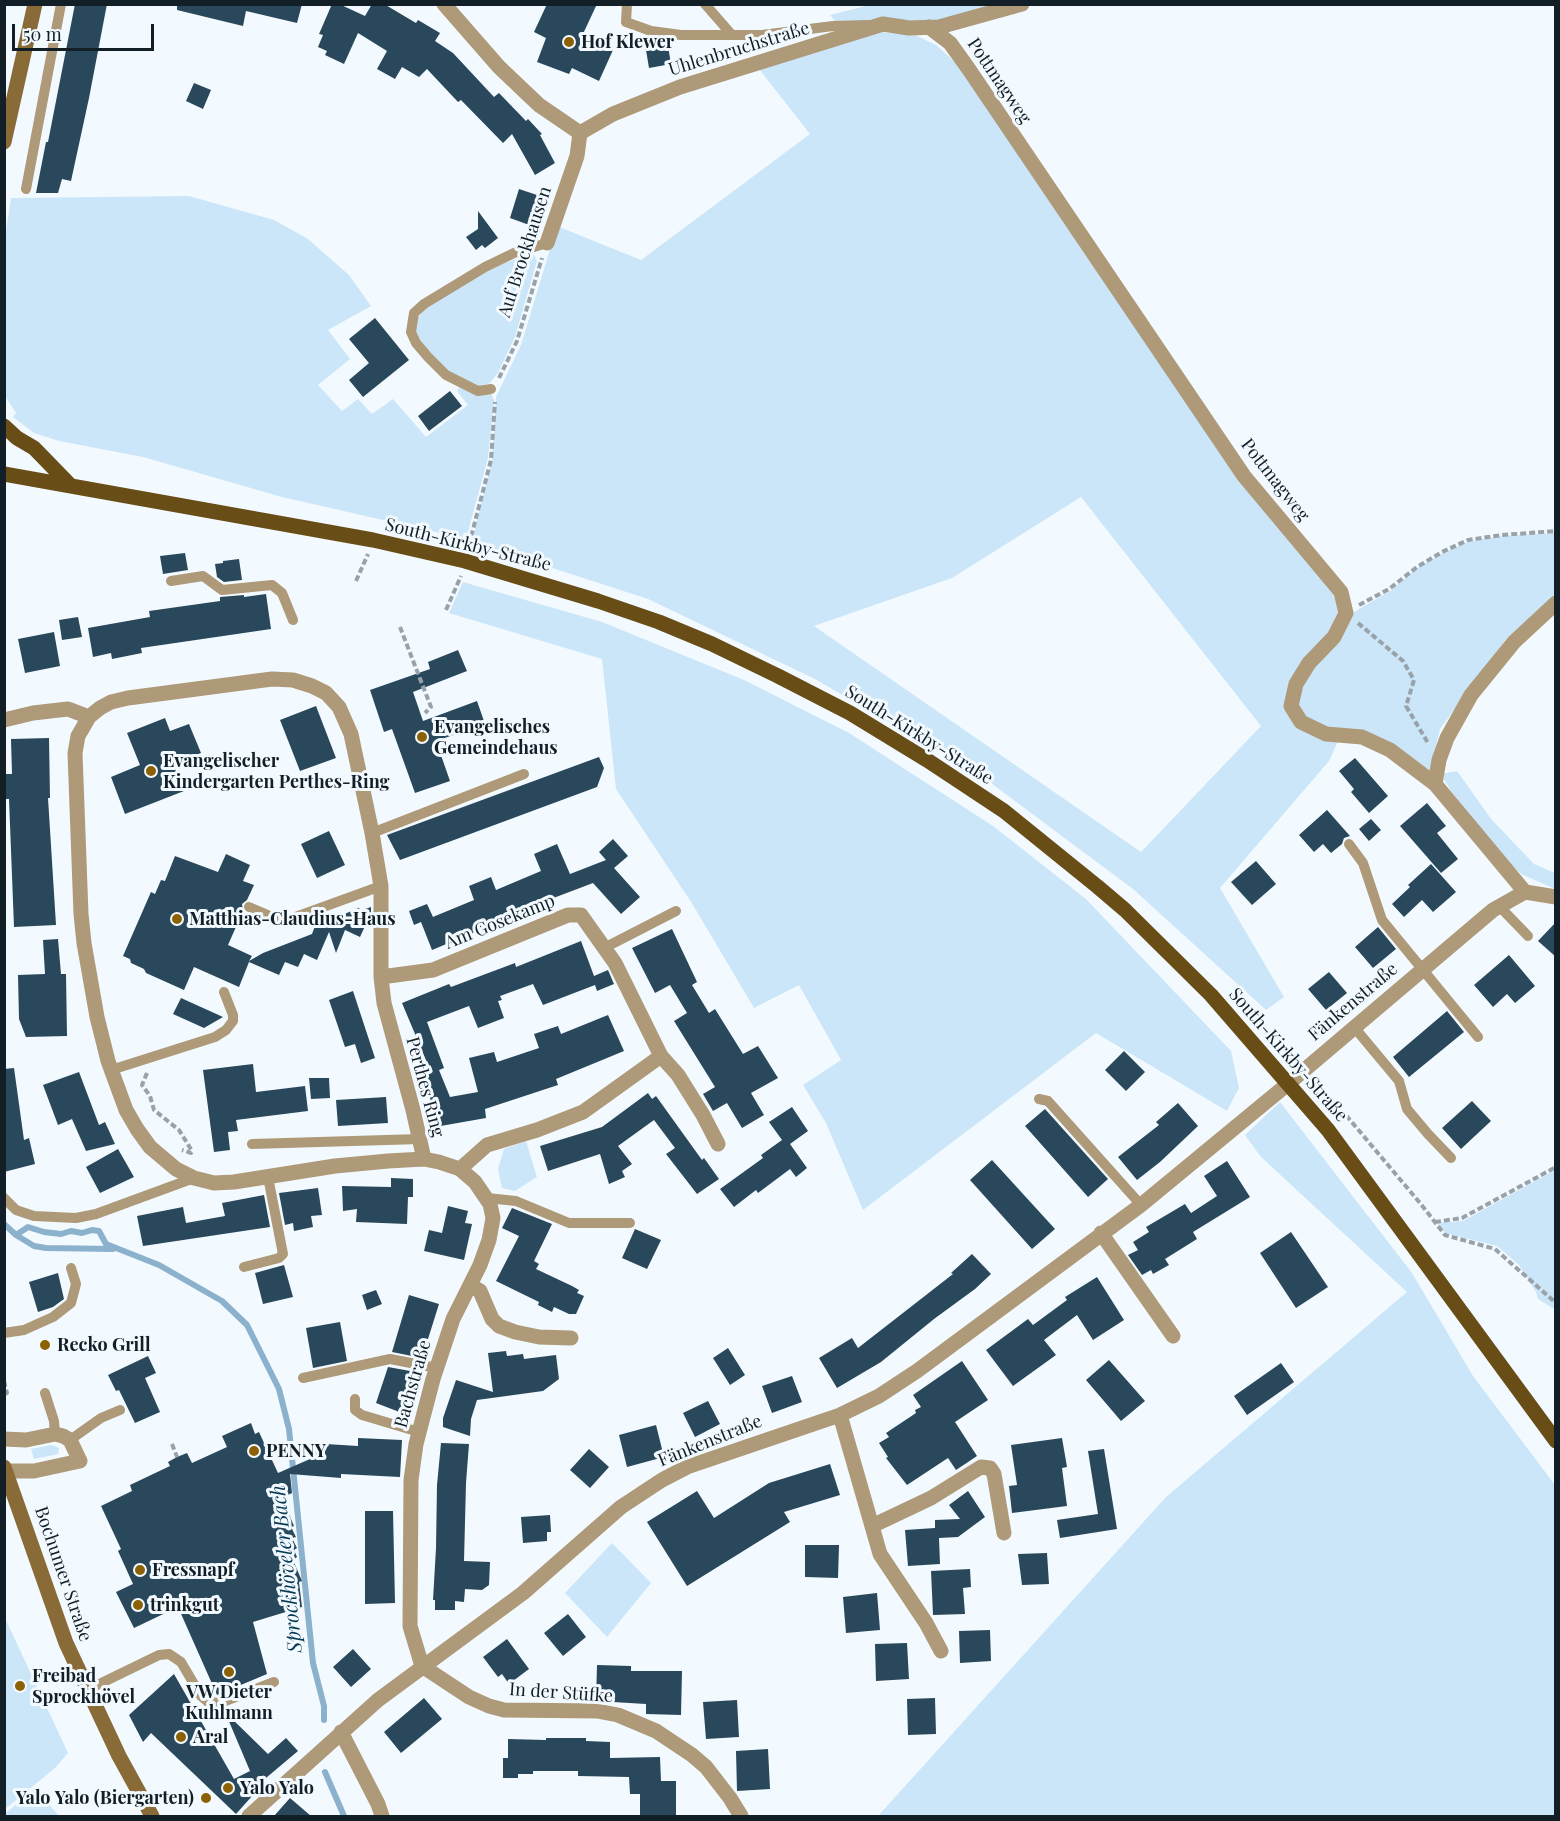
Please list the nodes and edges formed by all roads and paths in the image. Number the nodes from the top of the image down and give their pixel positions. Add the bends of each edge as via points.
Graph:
1 (35, 4) edge
2 (61, 4) edge
3 (444, 4) edge
4 (627, 4) edge
5 (705, 4) edge
6 (1022, 4) edge
7 (883, 24) junction
8 (929, 27) junction
9 (732, 35) junction
10 (8, 108) edge
11 (580, 134) junction
12 (4, 142) edge
13 (26, 189) dead end
14 (547, 243) junction
15 (491, 389) junction
16 (4, 426) edge
17 (4, 474) edge
18 (28, 479) junction
19 (71, 486) junction
20 (4, 487) edge
21 (1556, 531) edge
22 (373, 540) junction
23 (465, 561) junction
24 (171, 581) dead end
25 (356, 581) dead end
26 (1556, 603) edge
27 (446, 610) dead end
28 (1346, 613) junction
29 (293, 620) dead end
30 (400, 627) dead end
31 (425, 713) dead end
32 (89, 717) junction
33 (4, 720) edge
34 (1439, 760) junction
35 (524, 774) dead end
36 (1435, 784) junction
37 (372, 832) junction
38 (1348, 844) dead end
39 (381, 886) junction
40 (1525, 892) junction
41 (1556, 897) edge
42 (1499, 906) junction
43 (249, 907) dead end
44 (676, 911) dead end
45 (1528, 936) dead end
46 (606, 947) junction
47 (1421, 971) junction
48 (381, 977) junction
49 (224, 992) dead end
50 (1354, 1027) junction
51 (1478, 1037) dead end
52 (155, 1056) junction
53 (661, 1056) junction
54 (111, 1070) junction
55 (1289, 1083) junction
56 (1039, 1099) dead end
57 (1328, 1130) junction
58 (420, 1139) junction
59 (252, 1144) dead end
60 (718, 1144) dead end
61 (181, 1150) dead end
62 (1451, 1158) dead end
63 (424, 1159) junction
64 (1556, 1167) edge
65 (460, 1169) junction
66 (194, 1178) junction
67 (268, 1178) junction
68 (4, 1198) edge
69 (487, 1198) junction
70 (1141, 1205) junction
71 (1435, 1222) junction
72 (630, 1223) dead end
73 (1101, 1233) junction
74 (244, 1267) dead end
75 (71, 1268) dead end
76 (470, 1285) junction
77 (1556, 1303) edge
78 (4, 1333) edge
79 (1173, 1336) dead end
80 (571, 1338) dead end
81 (437, 1368) junction
82 (303, 1378) dead end
83 (4, 1382) edge
84 (45, 1393) dead end
85 (4, 1394) edge
86 (356, 1399) dead end
87 (120, 1410) dead end
88 (840, 1415) junction
89 (419, 1432) junction
90 (54, 1434) junction
91 (4, 1439) edge
92 (70, 1440) junction
93 (1556, 1441) edge
94 (172, 1444) dead end
95 (177, 1457) dead end
96 (5, 1470) edge
97 (872, 1526) junction
98 (1004, 1533) dead end
99 (941, 1651) dead end
100 (422, 1666) junction
101 (274, 1682) dead end
102 (87, 1690) junction
103 (341, 1732) junction
104 (152, 1816) edge
105 (249, 1816) edge
106 (382, 1816) edge
107 (741, 1816) edge

1 - 10 main road
2 - 13 lane
3 - 11 street via 539,105
4 - 9 lane via 626,22 651,31
5 - 9 lane
6 - 8 street, Uhlenbruchstraße
7 - 8 street, Uhlenbruchstraße
7 - 9 lane
7 - 11 street, Uhlenbruchstraße via 663,93 613,114
8 - 28 street, Pottmagweg via 950,43 968,68 1244,476 1341,592
10 - 12 main road
11 - 14 street, Auf Brockhausen via 577,156
14 - 15 path, Auf Brockhausen via 517,341
14 - 15 lane via 485,267 414,313 411,332 428,357 447,375 478,391
15 - 23 path via 495,399 491,460
16 - 19 main road via 34,447
17 - 18 main road, South-Kirkby-Straße
18 - 19 main road, South-Kirkby-Straße
18 - 20 main road
19 - 22 main road, South-Kirkby-Straße
21 - 28 path via 1468,540 1442,552
22 - 23 main road, South-Kirkby-Straße
22 - 25 path
23 - 27 path
23 - 55 main road, South-Kirkby-Straße via 598,601 712,644 850,713 927,760 1004,811 1125,910 1211,995
24 - 29 lane via 204,576 222,590 272,585 282,593
26 - 34 street via 1486,674 1452,729
28 - 34 path via 1403,661 1414,680 1406,706
28 - 36 street via 1334,638 1296,684 1291,706 1301,722 1326,734 1362,737 1390,750
30 - 31 path via 430,707
32 - 33 street via 68,709
32 - 37 street, Perthes Ring via 111,702 159,694 272,680 312,686 326,693 339,707 351,734
32 - 54 street, Perthes Ring via 78,736 75,753 81,914 94,1007
34 - 36 street
35 - 37 lane
36 - 40 street
37 - 39 street, Perthes Ring
38 - 47 lane via 1363,863 1382,920
39 - 43 lane via 290,919 277,919
39 - 48 street, Perthes Ring
40 - 41 street
40 - 42 street, Fänkenstraße
42 - 45 lane
42 - 47 street, Fänkenstraße
44 - 46 lane
46 - 48 street, Am Gosekamp via 581,915 568,915 433,970
46 - 53 street, Am Gosekamp
47 - 50 street, Fänkenstraße
47 - 51 lane
48 - 58 street, Perthes Ring via 391,1035
49 - 52 lane via 233,1015 226,1030
50 - 55 street, Fänkenstraße
50 - 62 lane via 1399,1081 1407,1109
52 - 54 lane
52 - 61 path via 142,1084 154,1110 179,1130 192,1151
53 - 60 street, Am Gosekamp via 678,1075
53 - 65 street via 583,1112 487,1145
54 - 66 street, Perthes Ring via 126,1110 144,1138 167,1162
55 - 57 main road, South-Kirkby-Straße
55 - 70 street, Fänkenstraße
56 - 70 lane via 1048,1101
57 - 71 path via 1345,1114
57 - 93 main road, South-Kirkby-Straße
58 - 59 lane
58 - 63 street, Perthes Ring
63 - 65 street
63 - 67 street, Perthes Ring via 335,1166
64 - 71 path via 1462,1218
65 - 69 street
66 - 67 street, Perthes Ring via 214,1183
66 - 68 lane via 76,1218 34,1216 16,1210
67 - 74 lane via 283,1254
69 - 72 lane via 516,1201 569,1223
69 - 76 street, Bachstraße via 492,1214 489,1240
70 - 73 street, Fänkenstraße
71 - 77 path via 1445,1235 1496,1249
73 - 79 street
73 - 88 street, Fänkenstraße via 917,1371
75 - 78 lane via 76,1284 71,1304 24,1330
76 - 80 street via 480,1291 499,1326 531,1335
76 - 81 street, Bachstraße via 453,1319
81 - 82 lane via 390,1359
81 - 89 street, Bachstraße
83 - 85 path
84 - 90 lane
86 - 89 lane via 355,1410 362,1415
87 - 92 lane
88 - 97 street
88 - 100 street, Fänkenstraße via 687,1467 662,1480 621,1507 523,1593
89 - 100 street, Bachstraße via 411,1480 410,1626
90 - 91 street via 26,1440
90 - 92 street
92 - 96 street, Bochumer Straße via 80,1461 34,1471
94 - 95 path
96 - 102 main road, Bochumer Straße via 58,1622
97 - 98 street via 931,1498 981,1467 990,1468 994,1474
97 - 99 street via 880,1554
100 - 103 street, Fänkenstraße
100 - 107 street, In der Stüfke via 469,1697 504,1710 597,1711 656,1731 706,1767
101 - 102 lane via 220,1703 208,1702 181,1662 169,1654 159,1655
102 - 104 main road, Bochumer Straße
103 - 105 street, Fänkenstraße
103 - 106 street

